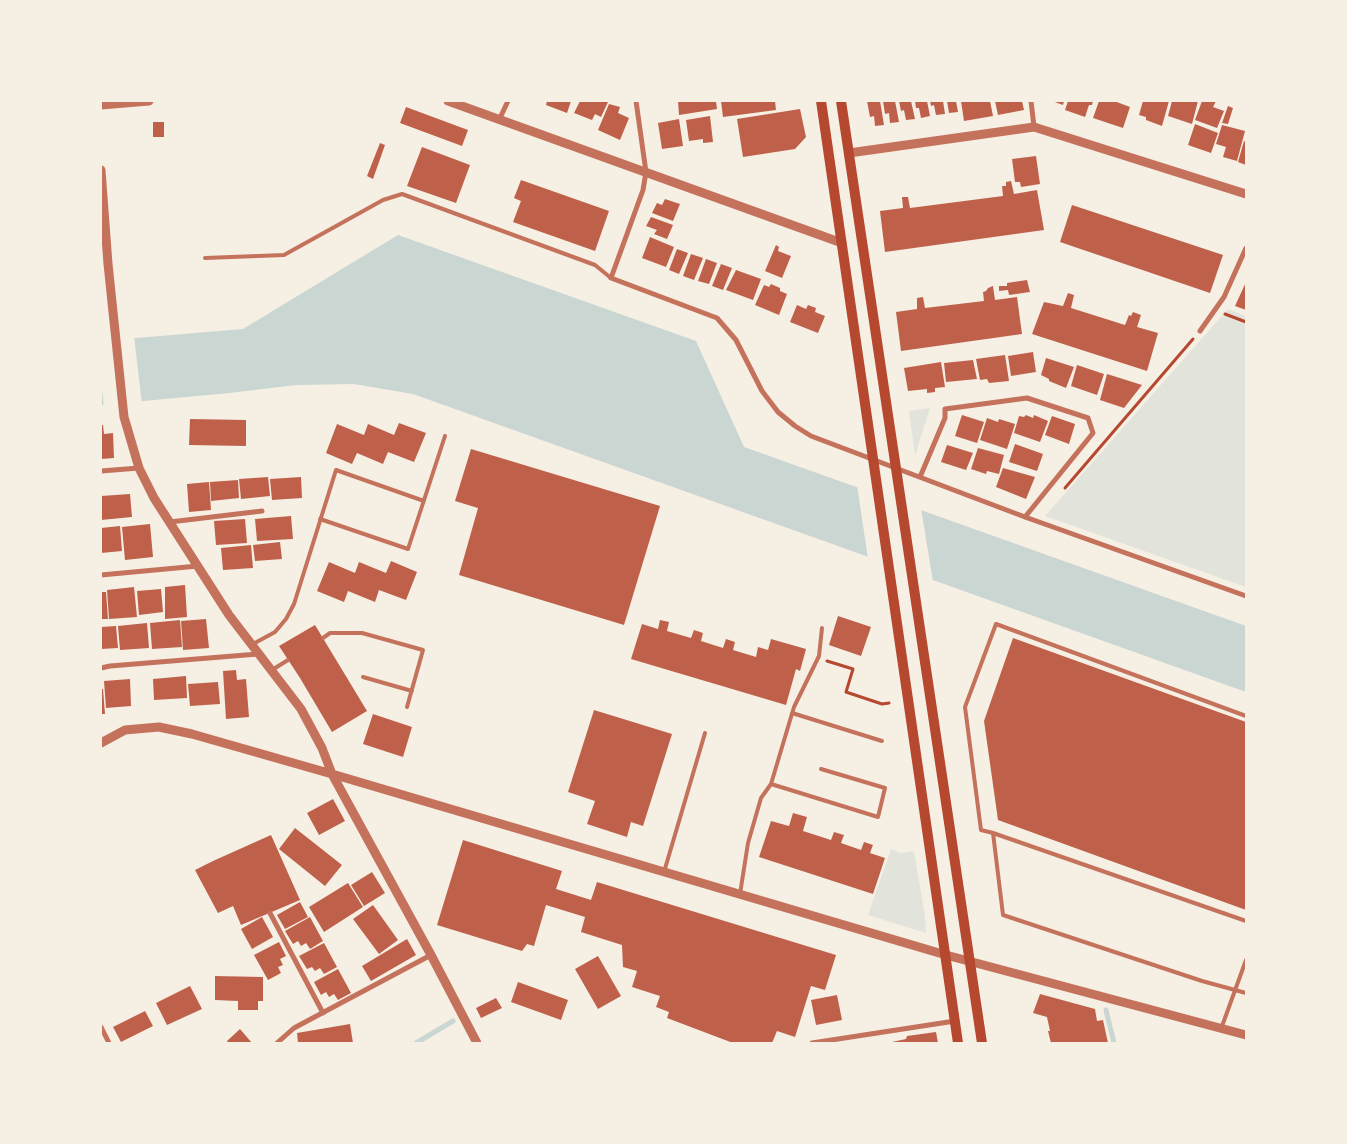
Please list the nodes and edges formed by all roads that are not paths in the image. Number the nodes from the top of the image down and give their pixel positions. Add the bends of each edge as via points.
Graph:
1 (149, 101) edge
2 (448, 101) edge
3 (508, 101) edge
4 (636, 101) edge
5 (822, 101) edge
6 (841, 101) edge
7 (1031, 101) edge
8 (101, 104) edge
9 (499, 120) junction
10 (1034, 127) junction
11 (849, 153) junction
12 (101, 170) edge
13 (646, 172) junction
14 (1246, 194) edge
15 (842, 247) junction
16 (1246, 248) edge
17 (205, 258) dead end
18 (104, 264) edge
19 (611, 278) junction
20 (1200, 331) road end
21 (445, 436) dead end
22 (139, 468) junction
23 (101, 471) edge
24 (920, 477) junction
25 (424, 501) junction
26 (262, 511) dead end
27 (1025, 517) junction
28 (320, 519) junction
29 (170, 522) junction
30 (198, 566) junction
31 (101, 575) edge
32 (1246, 596) edge
33 (822, 628) dead end
34 (323, 638) dead end
35 (251, 645) junction
36 (258, 654) junction
37 (288, 660) dead end
38 (101, 668) edge
39 (272, 670) junction
40 (363, 677) dead end
41 (412, 691) junction
42 (407, 707) dead end
43 (792, 713) junction
44 (1246, 716) edge
45 (706, 733) dead end
46 (882, 741) dead end
47 (101, 742) edge
48 (821, 769) dead end
49 (332, 774) junction
50 (771, 784) junction
51 (993, 833) junction
52 (664, 872) junction
53 (740, 894) junction
54 (270, 913) dead end
55 (1246, 921) edge
56 (431, 955) junction
57 (946, 955) junction
58 (1246, 960) edge
59 (970, 961) junction
60 (1235, 990) junction
61 (1246, 994) edge
62 (323, 1013) junction
63 (955, 1020) junction
64 (101, 1027) edge
65 (1221, 1029) junction
66 (1246, 1035) edge
67 (109, 1043) edge
68 (277, 1043) edge
69 (477, 1043) edge
70 (812, 1043) edge
71 (958, 1043) edge
72 (982, 1043) edge

1 - 8 street
2 - 9 street
3 - 9 street
4 - 13 street
5 - 15 main road
6 - 11 main road
7 - 10 street
9 - 13 street
10 - 11 street
10 - 14 street
11 - 59 main road
12 - 18 street
13 - 15 street
13 - 19 street via 644,190
15 - 57 main road
16 - 20 street via 1224,297
17 - 19 lane via 284,255 382,200 402,194 596,265
18 - 22 street via 115,327 124,417
19 - 24 street via 717,318 736,340 762,391 778,412 795,426 811,436
21 - 25 lane
22 - 23 street
22 - 29 street
24 - 27 street
24 - 27 street via 945,418 945,409 1027,398 1088,418 1093,433
25 - 28 lane via 408,549
25 - 28 lane via 336,470
26 - 29 street
27 - 32 street
28 - 35 lane via 294,604 286,619 275,632
29 - 30 street
30 - 31 street
30 - 35 street
33 - 43 lane via 819,656
34 - 41 lane via 330,633 362,633 423,650
35 - 36 street
36 - 38 street
36 - 39 street
37 - 39 lane
39 - 49 street via 301,709
40 - 41 lane
41 - 42 lane
43 - 46 lane
43 - 50 lane
44 - 51 lane via 996,624 965,707 981,830
45 - 52 lane
47 - 49 street via 125,730 159,727
48 - 50 lane via 885,788 878,817
49 - 52 street
49 - 56 street
50 - 53 lane via 761,798 748,843
51 - 55 lane
51 - 60 lane via 1003,915
52 - 53 street
53 - 57 street
54 - 62 street
56 - 62 street
56 - 69 street
57 - 59 street
57 - 63 main road
58 - 60 lane
59 - 65 street
59 - 72 main road
60 - 61 lane
60 - 65 lane
62 - 68 street via 294,1028
63 - 70 street
63 - 71 main road
64 - 67 street
65 - 66 street

